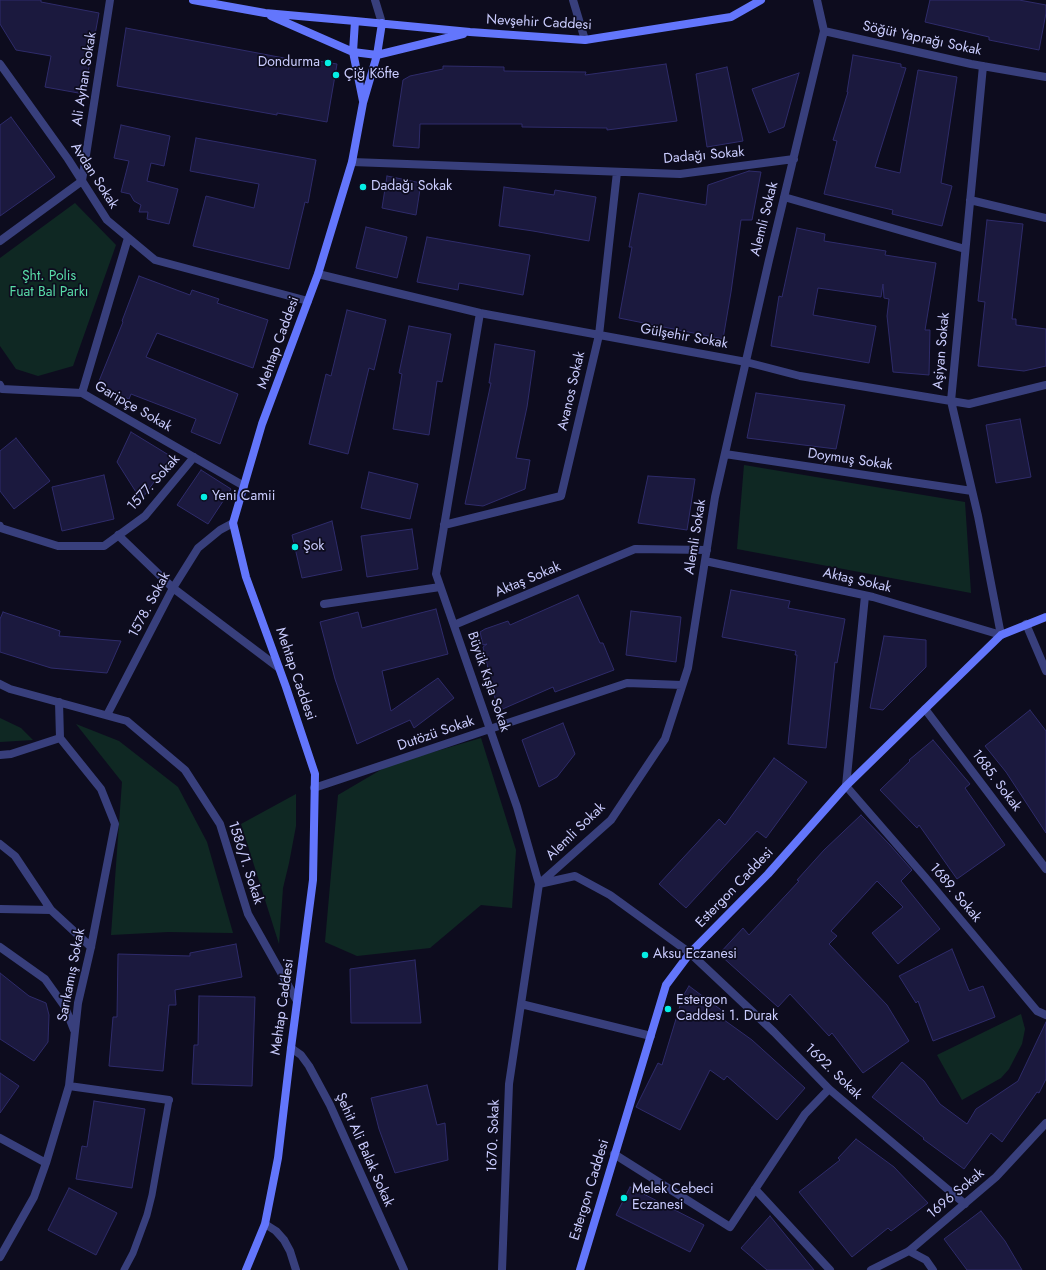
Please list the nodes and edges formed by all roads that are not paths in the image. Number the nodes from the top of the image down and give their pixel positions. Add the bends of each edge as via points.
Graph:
1 (110, 0) edge
2 (193, 0) edge
3 (375, 0) edge
4 (572, 0) edge
5 (760, 0) edge
6 (817, 0) edge
7 (265, 13) junction
8 (355, 20) junction
9 (382, 23) junction
10 (824, 31) junction
11 (470, 32) junction
12 (584, 40) junction
13 (353, 52) junction
14 (377, 55) junction
15 (0, 64) edge
16 (983, 66) junction
17 (1046, 77) edge
18 (364, 103) junction
19 (794, 160) junction
20 (352, 162) junction
21 (616, 172) junction
22 (82, 181) junction
23 (784, 197) junction
24 (970, 200) junction
25 (1046, 218) edge
26 (128, 238) junction
27 (0, 241) edge
28 (965, 249) junction
29 (318, 274) junction
30 (308, 301) junction
31 (480, 313) junction
32 (599, 335) junction
33 (746, 362) junction
34 (1046, 384) edge
35 (0, 385) edge
36 (82, 394) junction
37 (951, 401) junction
38 (725, 454) junction
39 (194, 457) junction
40 (244, 486) junction
41 (972, 491) junction
42 (234, 523) junction
43 (444, 525) junction
44 (0, 526) edge
45 (118, 535) junction
46 (707, 550) junction
47 (705, 561) junction
48 (440, 587) junction
49 (173, 588) junction
50 (865, 596) junction
51 (324, 604) dead end
52 (1046, 617) edge
53 (1026, 624) junction
54 (454, 625) junction
55 (1001, 635) junction
56 (279, 668) junction
57 (1046, 671) edge
58 (0, 684) edge
59 (682, 685) junction
60 (58, 702) junction
61 (924, 709) junction
62 (107, 715) junction
63 (490, 729) junction
64 (60, 738) junction
65 (0, 755) edge
66 (846, 786) junction
67 (314, 788) junction
68 (0, 844) edge
69 (1046, 869) edge
70 (539, 884) junction
71 (0, 909) edge
72 (52, 910) junction
73 (0, 947) edge
74 (90, 947) junction
75 (690, 953) junction
76 (297, 1001) junction
77 (521, 1004) junction
78 (1046, 1015) edge
79 (75, 1031) junction
80 (651, 1036) junction
81 (291, 1048) junction
82 (69, 1086) junction
83 (828, 1089) junction
84 (169, 1100) joint
85 (1046, 1123) edge
86 (0, 1138) edge
87 (614, 1154) junction
88 (46, 1163) junction
89 (755, 1189) junction
90 (965, 1204) junction
91 (265, 1224) junction
92 (910, 1251) junction
93 (0, 1257) edge
94 (124, 1270) edge
95 (246, 1270) edge
96 (296, 1270) edge
97 (404, 1270) edge
98 (502, 1270) edge
99 (580, 1270) edge
100 (830, 1270) edge
101 (871, 1270) edge
102 (933, 1270) edge

1 - 22 street, Ali Ayhan Sokak
2 - 7 main road
3 - 9 street
4 - 12 street
5 - 12 main road, Nevşehir Caddesi via 731,17
6 - 10 street
7 - 8 main road
7 - 13 main road
8 - 9 main road, Nevşehir Caddesi
8 - 13 main road
9 - 11 main road, Nevşehir Caddesi
9 - 14 main road, Mehtap Caddesi
10 - 16 street, Söğüt Yaprağı Sokak
10 - 19 street, Alemli Sokak
11 - 12 main road, Nevşehir Caddesi
11 - 14 main road
13 - 14 main road
13 - 18 main road
14 - 18 main road, Mehtap Caddesi
15 - 22 street, Avdan Sokak
16 - 17 street, Söğüt Yaprağı Sokak
16 - 24 street, Aşiyan Sokak
18 - 20 main road, Mehtap Caddesi
19 - 21 street, Dadağı Sokak via 680,174
19 - 23 street, Alemli Sokak
20 - 21 street, Dadağı Sokak
20 - 29 main road, Mehtap Caddesi
21 - 32 street, Avanos Sokak
22 - 26 street, Avdan Sokak via 107,220
22 - 27 street
23 - 28 street
23 - 33 street, Alemli Sokak
24 - 25 street
24 - 28 street, Aşiyan Sokak
26 - 30 street, Avdan Sokak via 155,260
26 - 36 street
28 - 37 street, Aşiyan Sokak
29 - 30 main road, Mehtap Caddesi
29 - 31 street, Gülşehir Sokak
30 - 40 main road, Mehtap Caddesi via 262,424
31 - 32 street, Gülşehir Sokak
31 - 43 street, Büyük Kışla Sokak
32 - 33 street, Gülşehir Sokak
32 - 43 street, Avanos Sokak via 561,496
33 - 37 street, Gülşehir Sokak via 800,376
33 - 38 street, Alemli Sokak
34 - 37 street, Gülşehir Sokak via 969,404
35 - 36 street, Garipçe Sokak via 2,390
36 - 39 street, Garipçe Sokak
37 - 41 street, Aşiyan Sokak
38 - 41 street, Doymuş Sokak
38 - 46 street, Alemli Sokak
39 - 40 street, Garipçe Sokak
39 - 45 street, 1577. Sokak via 145,516
40 - 42 main road, Mehtap Caddesi
41 - 55 street, Aşiyan Sokak
42 - 49 street, 1578. Sokak via 220,530 198,548
42 - 56 main road, Mehtap Caddesi via 246,577
43 - 48 street, Büyük Kışla Sokak via 436,574
44 - 45 street, 1577. Sokak via 58,546 104,546
45 - 49 street
46 - 47 street, Alemli Sokak
46 - 54 street, Aktaş Sokak via 635,548
47 - 50 street, Aktaş Sokak
47 - 59 street, Alemli Sokak via 688,668
48 - 51 street
48 - 54 street, Büyük Kışla Sokak
49 - 56 street
49 - 62 street, 1578. Sokak
50 - 55 street, Aktaş Sokak
50 - 66 street
52 - 53 main road, Estergon Caddesi
53 - 55 main road, Estergon Caddesi
53 - 57 street
54 - 63 street, Büyük Kışla Sokak
55 - 61 main road, Estergon Caddesi
56 - 67 main road, Mehtap Caddesi via 314,774
58 - 60 street, 1586/1. Sokak
59 - 63 street, Dutözü Sokak via 627,682
59 - 70 street, Alemli Sokak via 665,739 611,820
60 - 62 street, 1586/1. Sokak
60 - 64 street
61 - 66 main road, Estergon Caddesi
61 - 69 street, 1685. Sokak
62 - 76 street, 1586/1. Sokak via 127,721 185,770 220,824 248,914
63 - 67 street, Dutözü Sokak
63 - 70 street, Büyük Kışla Sokak via 517,807
64 - 65 street via 11,754
64 - 74 street, Sarıkamış Sokak via 101,789 115,824
66 - 75 main road, Estergon Caddesi via 768,874
66 - 78 street, 1689. Sokak via 1037,1011
67 - 76 main road, Mehtap Caddesi via 313,880
68 - 72 street via 15,856
70 - 75 street via 575,876 610,895
70 - 77 street
71 - 72 street
72 - 74 street
73 - 79 street via 45,979 65,1007
74 - 79 street, Sarıkamış Sokak
75 - 80 main road, Estergon Caddesi via 666,985
75 - 83 street, 1692. Sokak via 774,1032
76 - 81 main road, Mehtap Caddesi
77 - 80 street
77 - 98 street, 1670. Sokak via 509,1084
79 - 82 street, Sarıkamış Sokak
80 - 87 main road, Estergon Caddesi
81 - 91 main road, Mehtap Caddesi via 278,1158
81 - 97 street, Şehit Ali Balak Sokak via 301,1055 309,1066 330,1105
82 - 84 street
82 - 88 street, Sarıkamış Sokak
83 - 89 street via 805,1114
83 - 90 street, 1692. Sokak
84 - 94 lane via 147,1215
85 - 90 street, 1696 Sokak via 996,1177
86 - 88 street
87 - 89 street via 730,1227
87 - 99 main road, Estergon Caddesi
88 - 93 street, Sarıkamış Sokak via 34,1197
89 - 100 street
90 - 92 street, 1696 Sokak
91 - 95 main road, Mehtap Caddesi
91 - 96 street via 284,1240
92 - 101 street, 1696 Sokak
92 - 102 street via 926,1260

